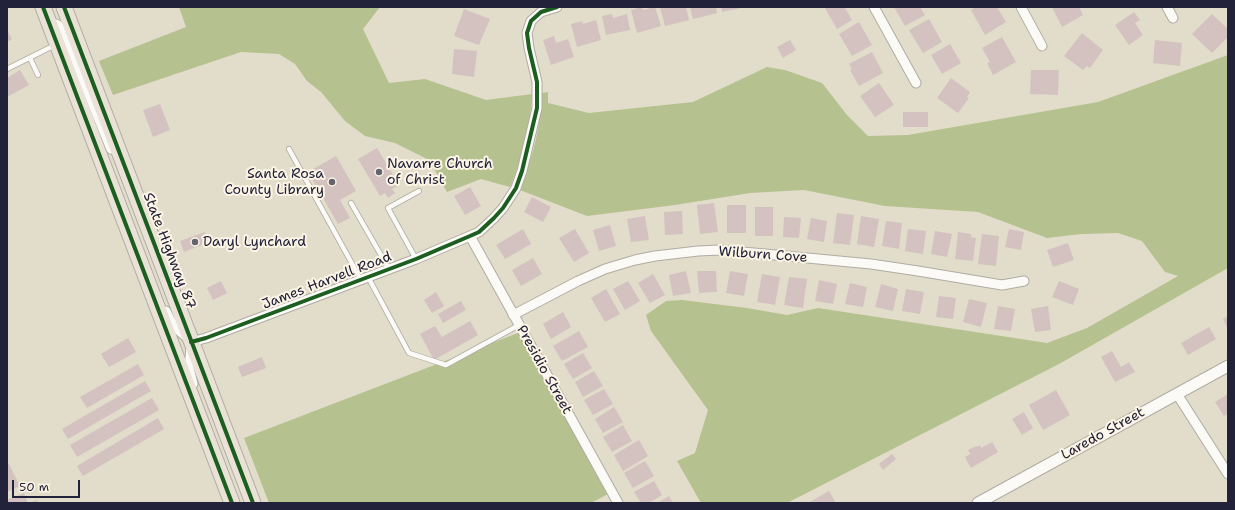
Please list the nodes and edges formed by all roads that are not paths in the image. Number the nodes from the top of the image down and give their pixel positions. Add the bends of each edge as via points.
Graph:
1 (43, 7) edge
2 (64, 7) edge
3 (557, 7) edge
4 (874, 7) edge
5 (1021, 7) edge
6 (1168, 7) edge
7 (1173, 18) dead end
8 (48, 21) junction
9 (57, 44) junction
10 (1042, 46) dead end
11 (30, 58) junction
12 (7, 69) edge
13 (38, 75) dead end
14 (916, 84) dead end
15 (288, 149) dead end
16 (131, 185) junction
17 (110, 186) junction
18 (419, 191) dead end
19 (351, 203) dead end
20 (470, 236) junction
21 (416, 259) junction
22 (389, 269) junction
23 (365, 278) junction
24 (1024, 281) dead end
25 (513, 315) junction
26 (519, 325) junction
27 (191, 342) junction
28 (1228, 366) edge
29 (1177, 394) junction
30 (1228, 474) edge
31 (232, 503) edge
32 (236, 503) edge
33 (253, 503) edge
34 (618, 503) edge
35 (978, 503) edge

1 - 8 highway
2 - 16 highway, State Highway 87
3 - 20 street, James Harvell Road via 541,12 531,21 527,33 537,82 537,108 516,188 503,208 485,227
4 - 14 street
5 - 10 street
6 - 7 street
8 - 9 highway
8 - 16 street via 58,25 63,31 112,153
9 - 11 lane
9 - 17 highway
11 - 12 lane
11 - 13 lane
15 - 23 lane
16 - 27 highway, State Highway 87
17 - 27 street via 132,223 169,319
17 - 31 highway
18 - 21 lane via 388,208
19 - 22 lane
20 - 21 street, James Harvell Road
20 - 25 street, Presidio Street
21 - 22 street, James Harvell Road
22 - 23 street, James Harvell Road
23 - 26 lane via 409,352 446,365
23 - 27 street, James Harvell Road
24 - 25 street, Wilburn Cove via 1002,285 871,264 720,250 698,251 635,260 605,270
25 - 26 street, Presidio Street
26 - 34 street, Presidio Street
27 - 32 street via 189,368 192,380 226,466
27 - 33 highway, State Highway 87
28 - 29 street, Laredo Street
29 - 30 street
29 - 35 street, Laredo Street

